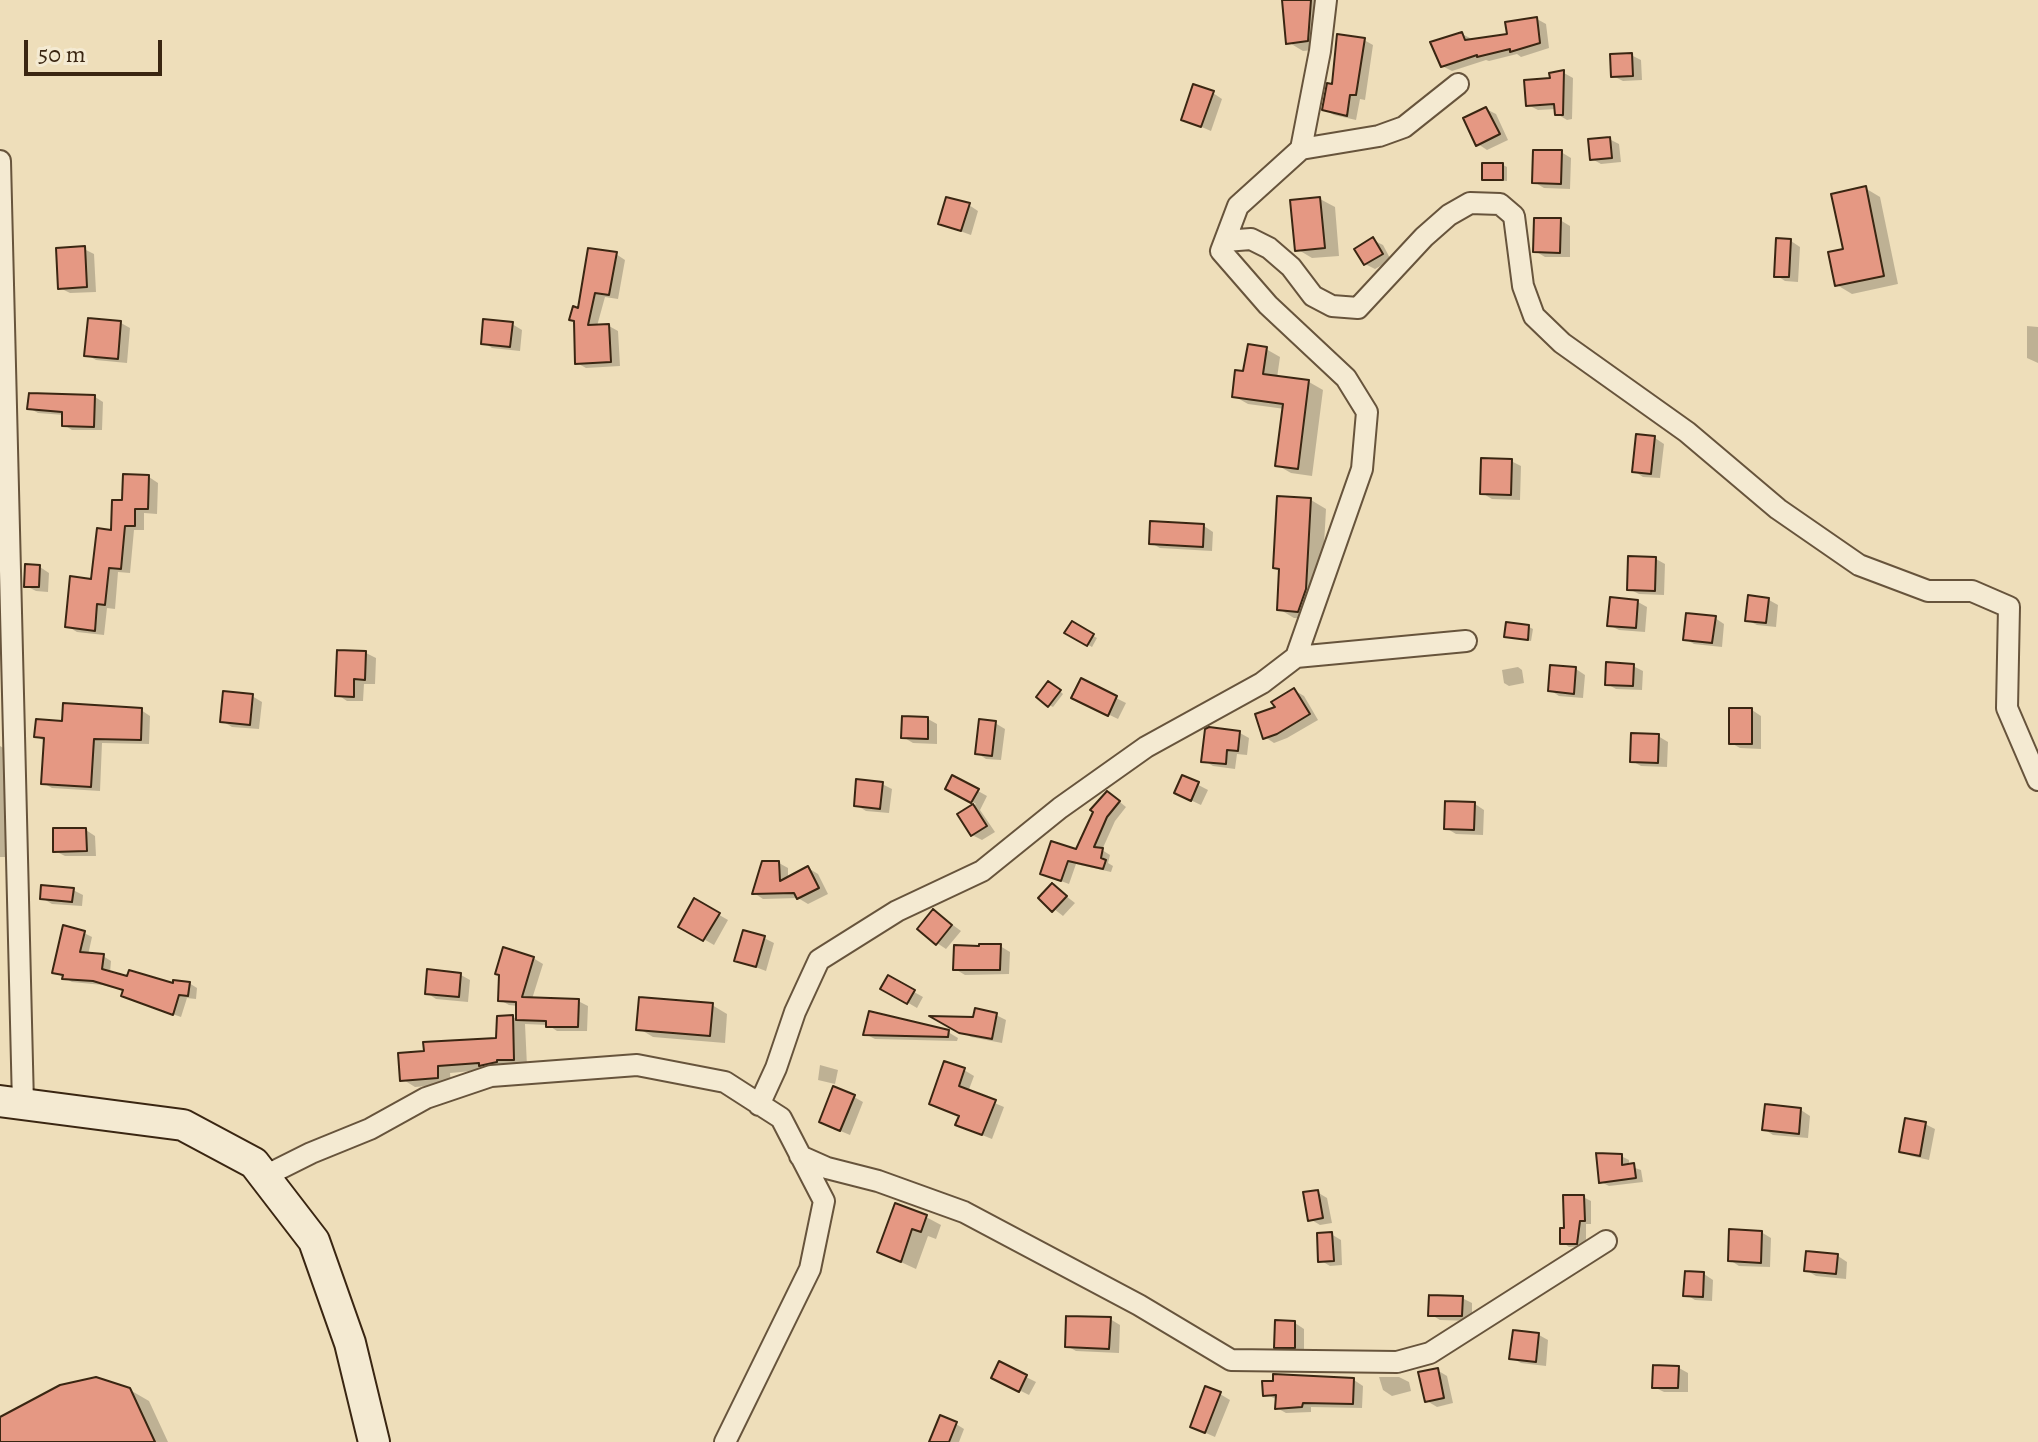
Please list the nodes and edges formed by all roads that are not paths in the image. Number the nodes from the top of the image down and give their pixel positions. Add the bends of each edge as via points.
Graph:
1 (1326, 0) edge
2 (1458, 84) dead end
3 (1301, 149) junction
4 (0, 161) edge
5 (1225, 241) junction
6 (1466, 641) dead end
7 (1296, 657) junction
8 (2038, 780) edge
9 (12, 1103) edge
10 (759, 1105) junction
11 (800, 1156) junction
12 (265, 1176) junction
13 (1606, 1241) dead end
14 (374, 1442) edge
15 (725, 1442) edge

1 - 3 street
2 - 3 street via 1404,127
3 - 5 street via 1238,206
4 - 9 street
5 - 7 street via 1221,251 1240,275 1346,378 1367,412 1362,469
5 - 8 street via 1251,239 1269,248 1313,296 1332,306 1358,308 1449,215 1470,203 1500,204 1514,216 1523,286 1534,316 1562,343 1859,565 1928,591 1972,591 2009,607 2007,708
6 - 7 street
7 - 10 street via 1262,683 1146,747 982,871 897,911 819,960
9 - 12 main road via 183,1125 254,1163
10 - 11 street via 781,1118
10 - 12 street via 725,1082 637,1065 491,1076 426,1098
11 - 13 street via 964,1212 1231,1360 1397,1362 1430,1353
11 - 15 street via 824,1201 810,1269
12 - 14 main road via 314,1241 350,1343

